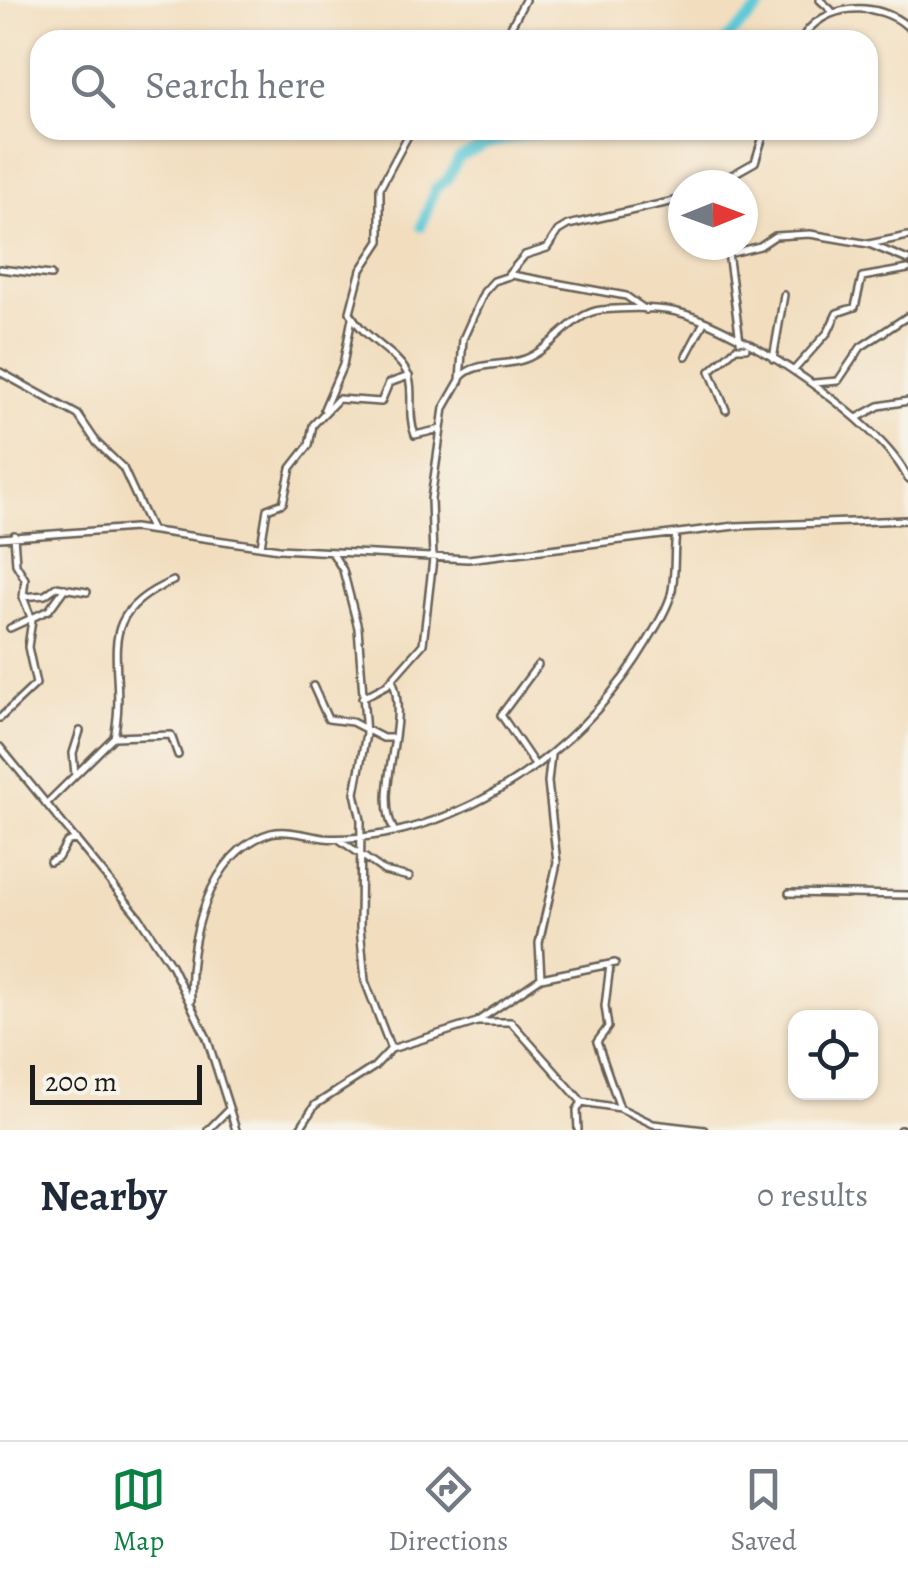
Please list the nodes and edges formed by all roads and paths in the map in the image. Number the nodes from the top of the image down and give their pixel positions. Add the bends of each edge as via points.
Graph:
1 (525, 0) edge
2 (820, 0) edge
3 (870, 4) edge
4 (831, 10) junction
5 (908, 27) edge
6 (509, 30) edge
7 (809, 30) edge
8 (406, 140) edge
9 (762, 140) edge
10 (742, 170) edge
11 (668, 202) edge
12 (908, 236) edge
13 (869, 244) junction
14 (758, 246) edge
15 (729, 260) edge
16 (908, 260) edge
17 (908, 269) edge
18 (0, 270) edge
19 (51, 275) dead end
20 (508, 275) junction
21 (784, 295) dead end
22 (646, 310) junction
23 (908, 316) edge
24 (352, 318) junction
25 (703, 324) junction
26 (738, 344) junction
27 (686, 356) dead end
28 (773, 359) junction
29 (794, 370) junction
30 (0, 372) edge
31 (409, 376) junction
32 (460, 380) junction
33 (811, 382) junction
34 (908, 401) edge
35 (726, 410) dead end
36 (323, 412) junction
37 (856, 418) junction
38 (442, 429) junction
39 (908, 479) edge
40 (908, 520) edge
41 (151, 530) junction
42 (676, 534) junction
43 (14, 536) junction
44 (0, 538) edge
45 (261, 546) junction
46 (334, 554) junction
47 (433, 559) junction
48 (173, 581) dead end
49 (65, 588) junction
50 (87, 592) dead end
51 (23, 597) junction
52 (32, 620) junction
53 (10, 628) dead end
54 (538, 665) dead end
55 (392, 679) junction
56 (314, 686) dead end
57 (362, 698) junction
58 (0, 718) edge
59 (364, 728) junction
60 (80, 731) dead end
61 (114, 737) junction
62 (396, 738) junction
63 (0, 747) edge
64 (178, 755) dead end
65 (551, 755) junction
66 (535, 765) junction
67 (75, 775) junction
68 (46, 804) junction
69 (395, 832) junction
70 (361, 835) junction
71 (338, 838) junction
72 (76, 839) junction
73 (363, 858) junction
74 (50, 862) dead end
75 (410, 877) dead end
76 (789, 893) dead end
77 (908, 896) edge
78 (541, 978) junction
79 (191, 1000) junction
80 (477, 1022) junction
81 (390, 1049) junction
82 (582, 1102) junction
83 (620, 1108) junction
84 (229, 1109) junction
85 (208, 1130) edge
86 (236, 1130) edge
87 (299, 1130) edge
88 (578, 1130) edge
89 (704, 1130) edge
90 (900, 1130) edge
91 (908, 1130) edge

1 - 6 street
2 - 4 street
3 - 4 street
3 - 5 street
4 - 7 street
8 - 24 street via 380,188 380,242 361,270
9 - 10 street via 755,162
11 - 20 street via 568,224
12 - 13 street
13 - 14 street via 810,234 775,236
13 - 16 street
15 - 26 street
17 - 29 street via 862,277 855,307 837,312
18 - 19 street
20 - 22 street via 626,296
20 - 32 street via 484,292 463,339
21 - 28 street
22 - 25 street via 678,312
22 - 32 street via 596,311 536,354 474,367
23 - 33 street via 861,346 838,381
24 - 31 street
24 - 36 street via 344,365
25 - 26 street
25 - 27 street
26 - 28 street
26 - 35 street via 710,370
28 - 29 street
29 - 33 street
30 - 41 street via 78,416 122,468
31 - 36 street via 389,382 382,402 343,398
31 - 38 street via 414,433
32 - 38 street via 445,403
33 - 37 street
34 - 37 street
36 - 45 street via 291,468 282,503 267,508
37 - 39 street
38 - 47 street via 430,517
40 - 42 street
41 - 43 street via 102,527
41 - 45 street
42 - 47 street via 502,558
42 - 65 street via 672,592 661,618 598,710
43 - 44 street
43 - 51 street
45 - 46 street
46 - 47 street
46 - 57 street via 358,628
47 - 55 street via 422,644
48 - 61 street via 141,595 117,630
49 - 50 street
49 - 51 street
49 - 52 street
51 - 52 street
52 - 53 street
52 - 58 street via 34,688
54 - 66 street via 501,715
55 - 57 street
55 - 62 street via 400,713
56 - 59 street via 328,719
57 - 59 street
59 - 62 street
59 - 70 street via 355,793
60 - 67 street
61 - 64 street via 171,735
61 - 67 street
62 - 69 street via 388,799
63 - 68 street
65 - 66 street
65 - 78 street via 556,864 539,944
66 - 69 street via 472,806
67 - 68 street
68 - 72 street
69 - 70 street
70 - 71 street
70 - 73 street
71 - 73 street
71 - 79 street via 271,833 228,862 198,937
72 - 74 street
72 - 79 street via 139,917
73 - 75 street
73 - 81 street via 365,981
76 - 77 street
78 - 80 street
78 - 83 street via 612,964 604,1006 608,1027 597,1042
79 - 84 street
80 - 81 street
80 - 82 street via 511,1022
81 - 87 street via 315,1104
82 - 83 street
82 - 88 street
83 - 89 street via 654,1124
84 - 85 street
84 - 86 street
90 - 91 street

